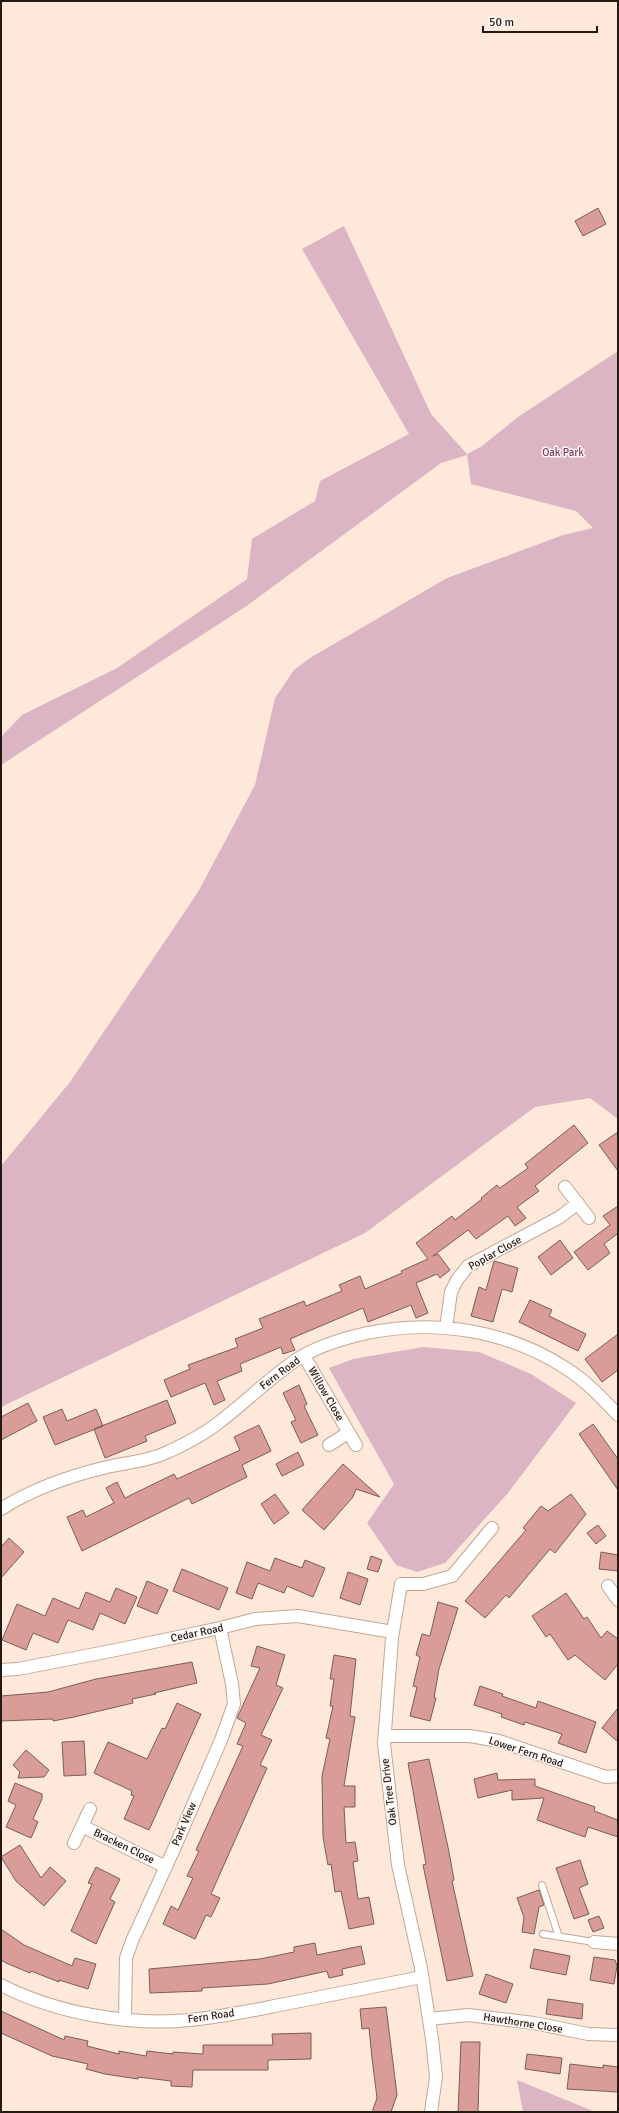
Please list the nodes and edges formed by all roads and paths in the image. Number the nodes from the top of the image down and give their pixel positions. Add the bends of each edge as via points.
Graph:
1 (565, 1187) dead end
2 (578, 1203) junction
3 (589, 1218) dead end
4 (446, 1328) junction
5 (304, 1356) junction
6 (616, 1408) edge
7 (348, 1433) junction
8 (329, 1445) dead end
9 (356, 1445) dead end
10 (1, 1509) edge
11 (492, 1528) dead end
12 (608, 1586) dead end
13 (618, 1600) edge
14 (220, 1628) junction
15 (393, 1632) junction
16 (1, 1670) edge
17 (385, 1736) junction
18 (618, 1776) edge
19 (90, 1809) dead end
20 (82, 1826) junction
21 (74, 1843) dead end
22 (166, 1867) junction
23 (542, 1885) dead end
24 (543, 1934) dead end
25 (559, 1937) junction
26 (594, 1942) joint
27 (618, 1944) edge
28 (422, 1977) junction
29 (1, 1985) edge
30 (429, 2019) junction
31 (125, 2020) junction
32 (618, 2034) edge
33 (431, 2112) edge

1 - 2 street
2 - 3 street
2 - 4 street, Poplar Close via 560,1217 468,1266 451,1292
4 - 5 street, Fern Road via 391,1328 344,1338
4 - 6 street, Fern Road via 500,1337 535,1351 567,1369
5 - 7 street, Willow Close
5 - 10 street, Fern Road via 195,1439 161,1456 64,1478 22,1496
7 - 8 street, Willow Close
7 - 9 street, Willow Close
11 - 15 street, Oak Tree Drive via 452,1576 423,1584 401,1584
12 - 13 street
14 - 15 street, Cedar Road via 255,1618 298,1616
14 - 16 street, Cedar Road via 26,1668
14 - 22 street, Park View via 234,1704
15 - 17 street, Oak Tree Drive
17 - 18 street, Lower Fern Road via 470,1736 499,1742 606,1777
17 - 28 street, Oak Tree Drive via 389,1796 398,1865
19 - 20 street, Bracken Close
20 - 21 street, Bracken Close
20 - 22 street, Bracken Close
22 - 31 street, Park View via 126,1958
23 - 25 lane
24 - 25 lane
25 - 26 lane
26 - 27 street
28 - 30 street, Oak Tree Drive
28 - 31 street, Fern Road via 256,2010 190,2020
29 - 31 street, Fern Road via 17,1994 51,2004 90,2015
30 - 32 street, Hawthorne Close via 468,2014 588,2034
30 - 33 street, Oak Tree Drive via 436,2077

